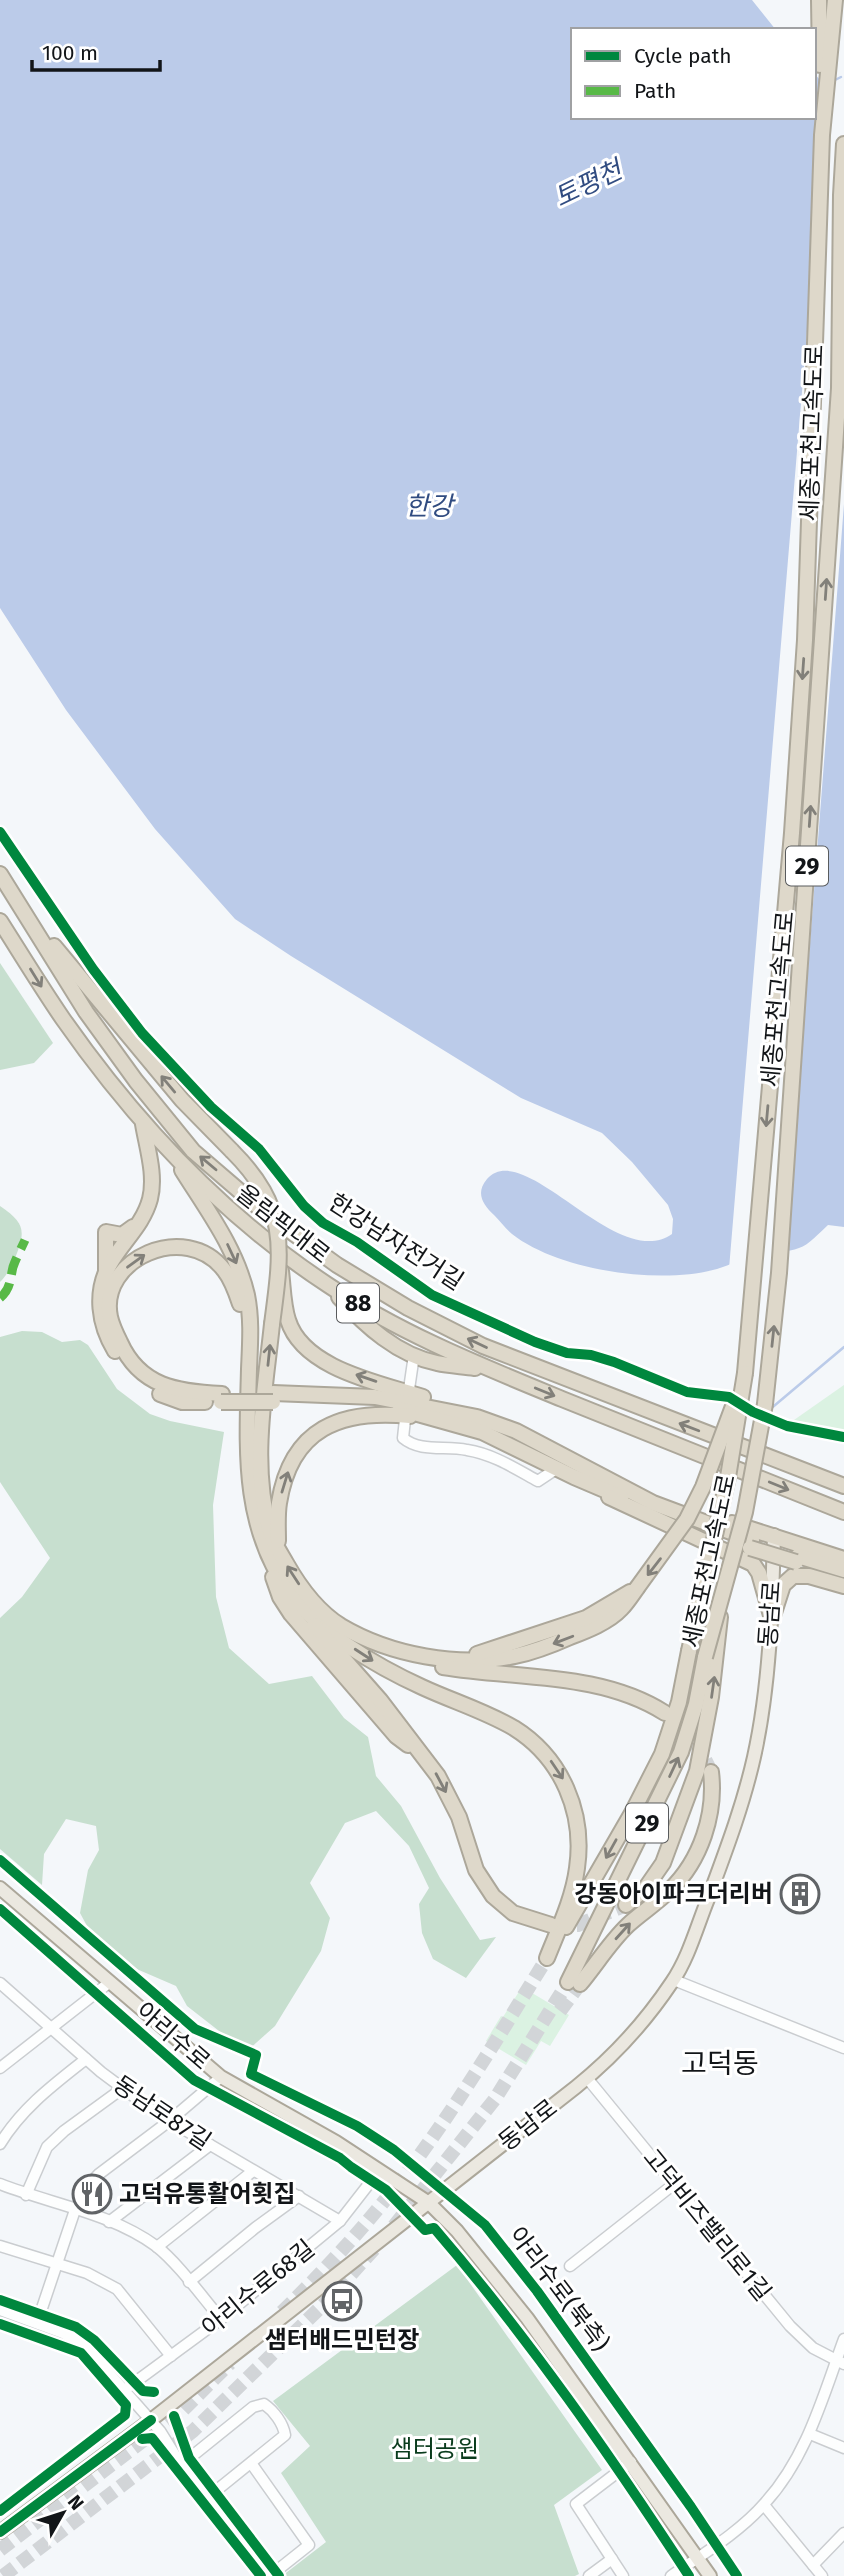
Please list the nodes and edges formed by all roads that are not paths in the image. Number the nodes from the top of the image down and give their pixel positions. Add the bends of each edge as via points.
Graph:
1 (819, 0) edge
2 (835, 0) edge
3 (844, 144) edge
4 (844, 312) edge
5 (841, 328) junction
6 (815, 331) junction
7 (0, 874) edge
8 (21, 905) junction
9 (0, 920) edge
10 (143, 1123) junction
11 (172, 1154) junction
12 (144, 1216) junction
13 (281, 1263) junction
14 (106, 1273) junction
15 (329, 1286) junction
16 (250, 1338) junction
17 (414, 1354) junction
18 (493, 1370) junction
19 (745, 1373) junction
20 (222, 1398) junction
21 (273, 1398) junction
22 (429, 1417) junction
23 (477, 1417) junction
24 (578, 1462) junction
25 (556, 1469) junction
26 (574, 1477) junction
27 (844, 1486) edge
28 (844, 1512) edge
29 (774, 1535) junction
30 (751, 1544) junction
31 (273, 1552) junction
32 (797, 1559) junction
33 (844, 1559) edge
34 (844, 1570) edge
35 (844, 1578) edge
36 (844, 1586) edge
37 (292, 1596) junction
38 (772, 1619) junction
39 (398, 1652) junction
40 (711, 1658) junction
41 (665, 1713) tunnel mouth
42 (425, 1758) junction
43 (711, 1772) tunnel mouth
44 (0, 1888) edge
45 (626, 1905) tunnel mouth
46 (551, 1925) tunnel mouth
47 (674, 1980) junction
48 (110, 1982) junction
49 (0, 1983) edge
50 (51, 2028) junction
51 (844, 2048) edge
52 (0, 2050) edge
53 (10, 2059) junction
54 (86, 2059) junction
55 (0, 2068) edge
56 (221, 2077) junction
57 (587, 2078) junction
58 (123, 2088) junction
59 (168, 2122) junction
60 (0, 2144) edge
61 (210, 2145) junction
62 (253, 2171) junction
63 (379, 2171) junction
64 (0, 2184) edge
65 (674, 2184) junction
66 (26, 2195) junction
67 (299, 2196) junction
68 (429, 2203) junction
69 (75, 2210) junction
70 (340, 2221) junction
71 (109, 2222) junction
72 (0, 2246) edge
73 (157, 2247) junction
74 (59, 2264) junction
75 (570, 2266) dead end
76 (190, 2282) junction
77 (0, 2310) edge
78 (221, 2319) junction
79 (37, 2323) junction
80 (844, 2339) edge
81 (171, 2356) junction
82 (840, 2362) edge
83 (123, 2391) junction
84 (150, 2420) junction
85 (810, 2434) junction
86 (844, 2448) edge
87 (631, 2462) junction
88 (251, 2463) junction
89 (181, 2465) junction
90 (207, 2498) junction
91 (764, 2505) junction
92 (0, 2532) edge
93 (844, 2533) edge
94 (698, 2558) junction
95 (612, 2559) junction
96 (813, 2565) junction
97 (269, 2576) edge
98 (589, 2576) edge
99 (624, 2576) edge
100 (671, 2576) edge
101 (710, 2576) edge
102 (822, 2576) edge

1 - 6 highway
2 - 6 highway, 세종포천고속도로 / 29 via 822,135
3 - 5 highway, 세종포천고속도로 / 29
4 - 5 highway
40 -> 5 highway, 세종포천고속도로 / 29, bridge via 723,1585 755,1464 771,1358 824,630
6 -> 19 highway, 세종포천고속도로 / 29 via 804,653 792,833
7 - 8 highway, 올림픽대로 / 88
13 -> 8 highway, bridge via 278,1229 251,1170 182,1100
27 -> 8 highway, 올림픽대로 / 88 via 483,1346 337,1265 264,1212 193,1151 86,1012
9 -> 10 highway, 올림픽대로 / 88 via 64,1021
10 - 11 highway, 올림픽대로 / 88
10 - 12 highway via 153,1178
11 - 15 highway, 올림픽대로 / 88 via 270,1243
11 -> 16 highway via 220,1228 238,1266 247,1296
12 - 14 highway
12 - 14 highway via 122,1235 106,1232
23 -> 13 highway via 333,1367 306,1348 288,1322
31 -> 13 highway, bridge via 260,1446
14 - 20 highway via 99,1308 103,1332 127,1368 172,1399
15 - 17 highway via 363,1323
15 - 18 highway, 올림픽대로 / 88 via 403,1329
20 -> 16 highway via 173,1390 132,1362 109,1316 116,1283 142,1256 162,1247 199,1250 225,1270
16 - 31 highway via 247,1463 256,1518
17 - 18 highway via 435,1363
17 - 25 street via 403,1425 403,1437 411,1444 467,1449 538,1481
18 -> 28 highway, 올림픽대로 / 88
19 - 37 highway, 세종포천고속도로 / 29, bridge via 728,1477 679,1702 662,1754 547,1958 573,1888 579,1842 567,1785 550,1760 515,1729 383,1667 324,1626
19 -> 39 highway, bridge via 687,1519 620,1611 577,1635 511,1657 458,1660
20 - 21 highway, bridge
21 - 22 highway via 351,1402
21 - 23 highway via 375,1397
22 - 25 highway via 482,1432
31 -> 22 highway via 286,1476 298,1449 318,1430 368,1414
23 - 24 highway
24 - 29 highway via 701,1514
24 - 30 highway via 653,1503
25 - 26 highway
26 - 30 highway
26 - 38 highway via 622,1504 747,1559 757,1568
29 - 33 highway
29 - 38 main road, 동남로
30 - 32 highway
31 - 37 highway
39 -> 31 highway via 339,1625 316,1605
31 - 42 highway via 275,1585 291,1614 396,1736
32 - 34 highway
32 - 35 highway
36 - 38 highway via 793,1576 783,1585
37 - 42 highway
38 - 47 main road, 동남로 via 752,1767 740,1811
39 - 41 highway via 438,1666 602,1686 631,1694
40 - 43 highway, 세종포천고속도로 / 29 via 681,1752 574,1983 626,1927 671,1889 694,1857 712,1805
45 -> 40 highway via 645,1889 663,1863 684,1809 697,1771
42 -> 46 highway via 459,1817 476,1870 493,1896 513,1913
44 - 48 main road, 아리수로
47 - 51 street
47 - 57 main road, 동남로 via 646,2017
48 - 50 street
48 - 56 main road, 아리수로
49 - 50 street, 동남로87길
50 - 53 street
50 - 54 street, 동남로87길
52 - 53 street
53 - 55 street
54 - 58 street, 동남로87길
54 - 60 street via 38,2097
56 - 59 street
56 - 63 main road, 아리수로
57 - 65 street, 고덕비즈밸리로1길
57 - 68 main road, 동남로
58 - 59 street, 동남로87길
58 - 66 street via 47,2147
59 - 61 street, 동남로87길
59 - 69 street via 99,2174
61 - 62 street, 동남로87길
61 - 71 street
62 - 67 street, 동남로87길
62 - 73 street
63 - 68 main road, 아리수로
63 - 70 street, 아리수로68길
64 - 66 street
65 - 75 street
65 - 82 street, 고덕비즈밸리로1길 via 790,2326 807,2344
66 - 69 street
67 - 70 street, 동남로87길
67 - 76 street
68 - 84 main road, 동남로
68 - 87 main road, 아리수로 via 527,2318
69 - 71 street
69 - 74 street
70 - 78 street, 아리수로68길
71 - 73 street
72 - 74 street
73 - 76 street
74 - 79 street
74 - 81 street via 117,2289
76 - 78 street
77 - 79 street
78 - 81 street, 아리수로68길
79 - 83 street via 86,2347
80 - 82 street
81 - 83 street, 아리수로68길
82 - 85 street
83 - 84 street
84 - 89 street
84 - 92 main road, 동남로
85 - 86 street
85 - 91 street
87 - 94 main road, 아리수로
87 - 95 street via 576,2504
88 - 89 street via 285,2435 264,2404 253,2407
88 - 90 street
88 - 97 street via 309,2545
89 - 90 street
90 - 97 street
91 - 94 street
91 - 96 street
93 - 96 street
94 - 100 street
94 - 101 main road, 아리수로
95 - 98 street
95 - 99 street
96 - 102 street

